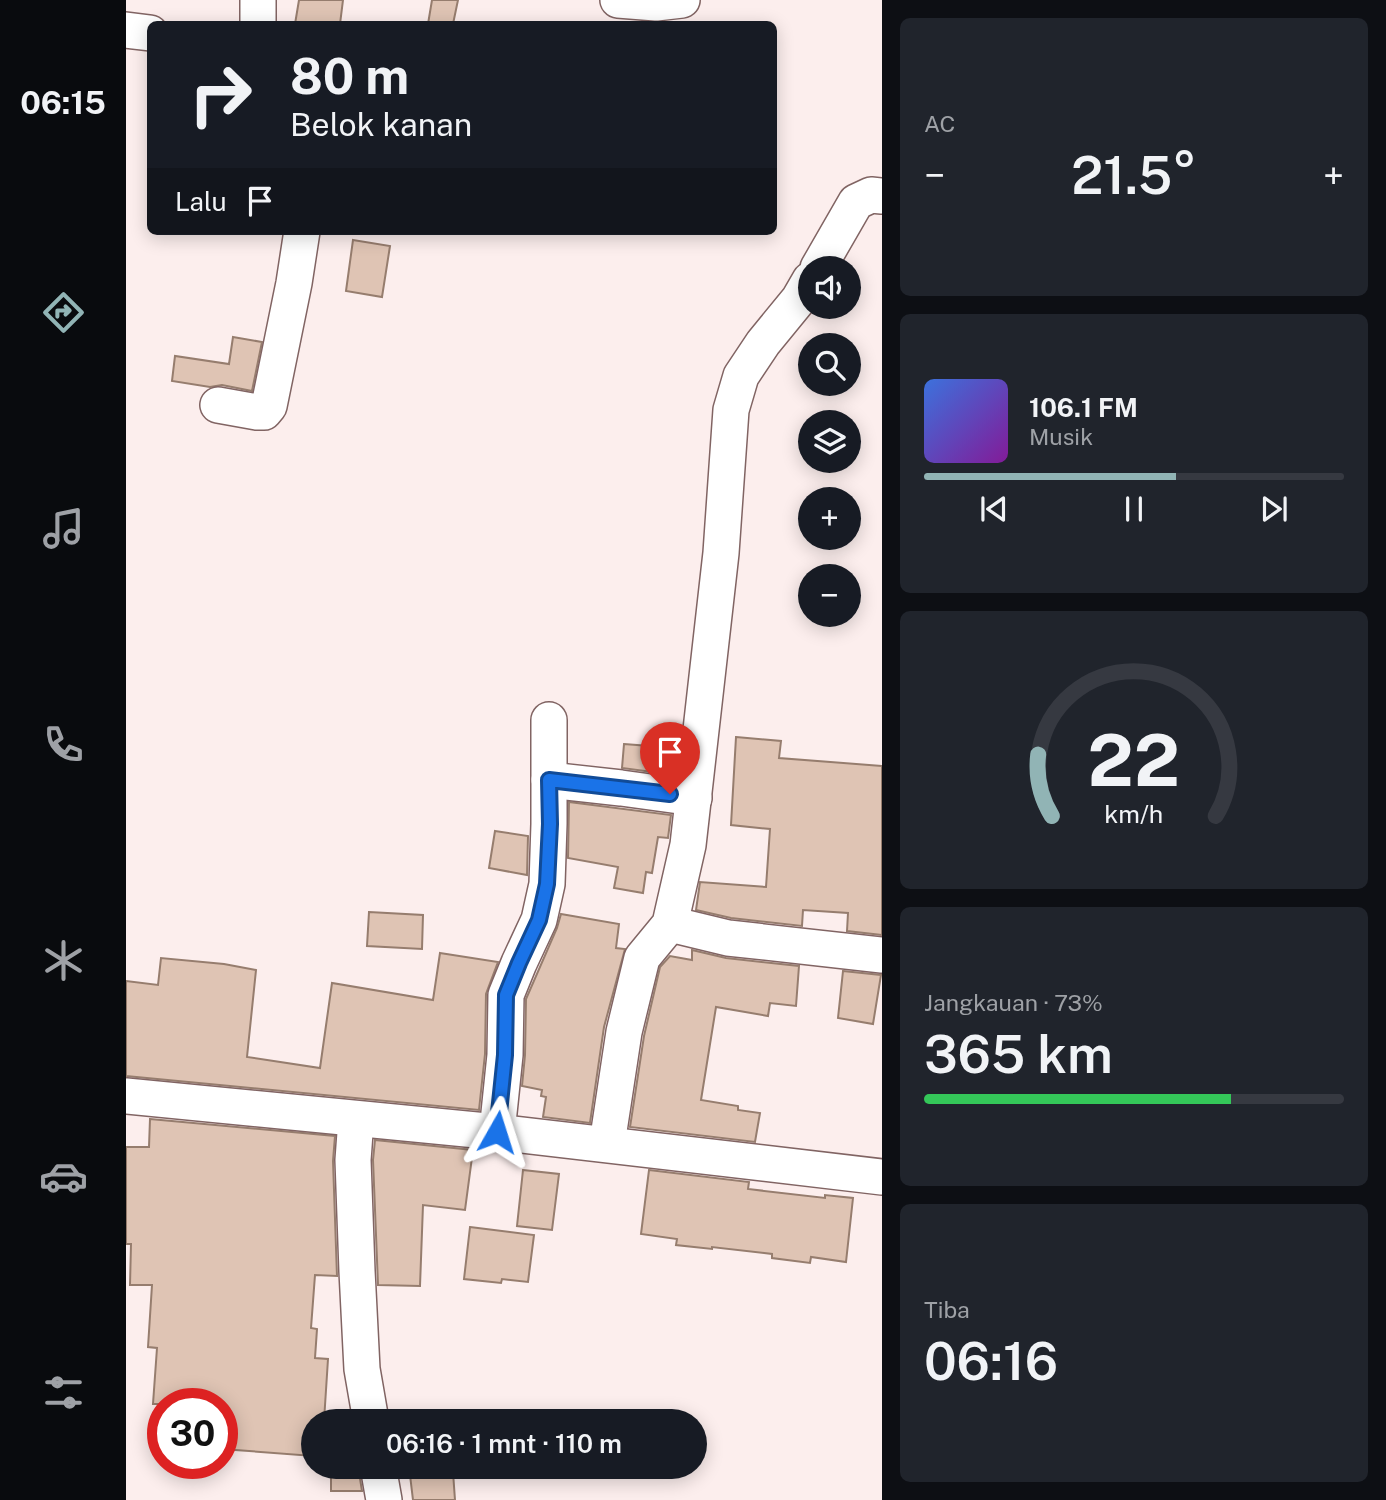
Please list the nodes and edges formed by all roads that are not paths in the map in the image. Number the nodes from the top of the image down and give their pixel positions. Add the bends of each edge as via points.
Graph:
1 (258, 0) edge
2 (618, 0) edge
3 (682, 0) edge
4 (258, 21) edge
5 (126, 30) edge
6 (147, 33) edge
7 (882, 196) edge
8 (301, 235) edge
9 (826, 254) edge
10 (798, 299) edge
11 (218, 405) dead end
12 (549, 720) dead end
13 (549, 780) junction
14 (694, 798) junction
15 (670, 924) junction
16 (882, 955) edge
17 (126, 1096) edge
18 (356, 1119) junction
19 (497, 1132) junction
20 (607, 1144) junction
21 (882, 1177) edge
22 (369, 1409) edge
23 (380, 1479) edge
24 (384, 1500) edge

1 - 4 street
2 - 3 street
5 - 6 street
7 - 9 street via 856,202
8 - 11 street via 269,406 257,412
10 - 14 street via 741,376 731,410
12 - 13 street
13 - 14 street
13 - 19 street via 547,884 539,920 506,995
14 - 15 street
15 - 16 street via 728,938
15 - 20 street via 642,958 624,1032
17 - 18 street
18 - 19 street
18 - 22 street via 358,1283
19 - 20 street
20 - 21 street
23 - 24 street

